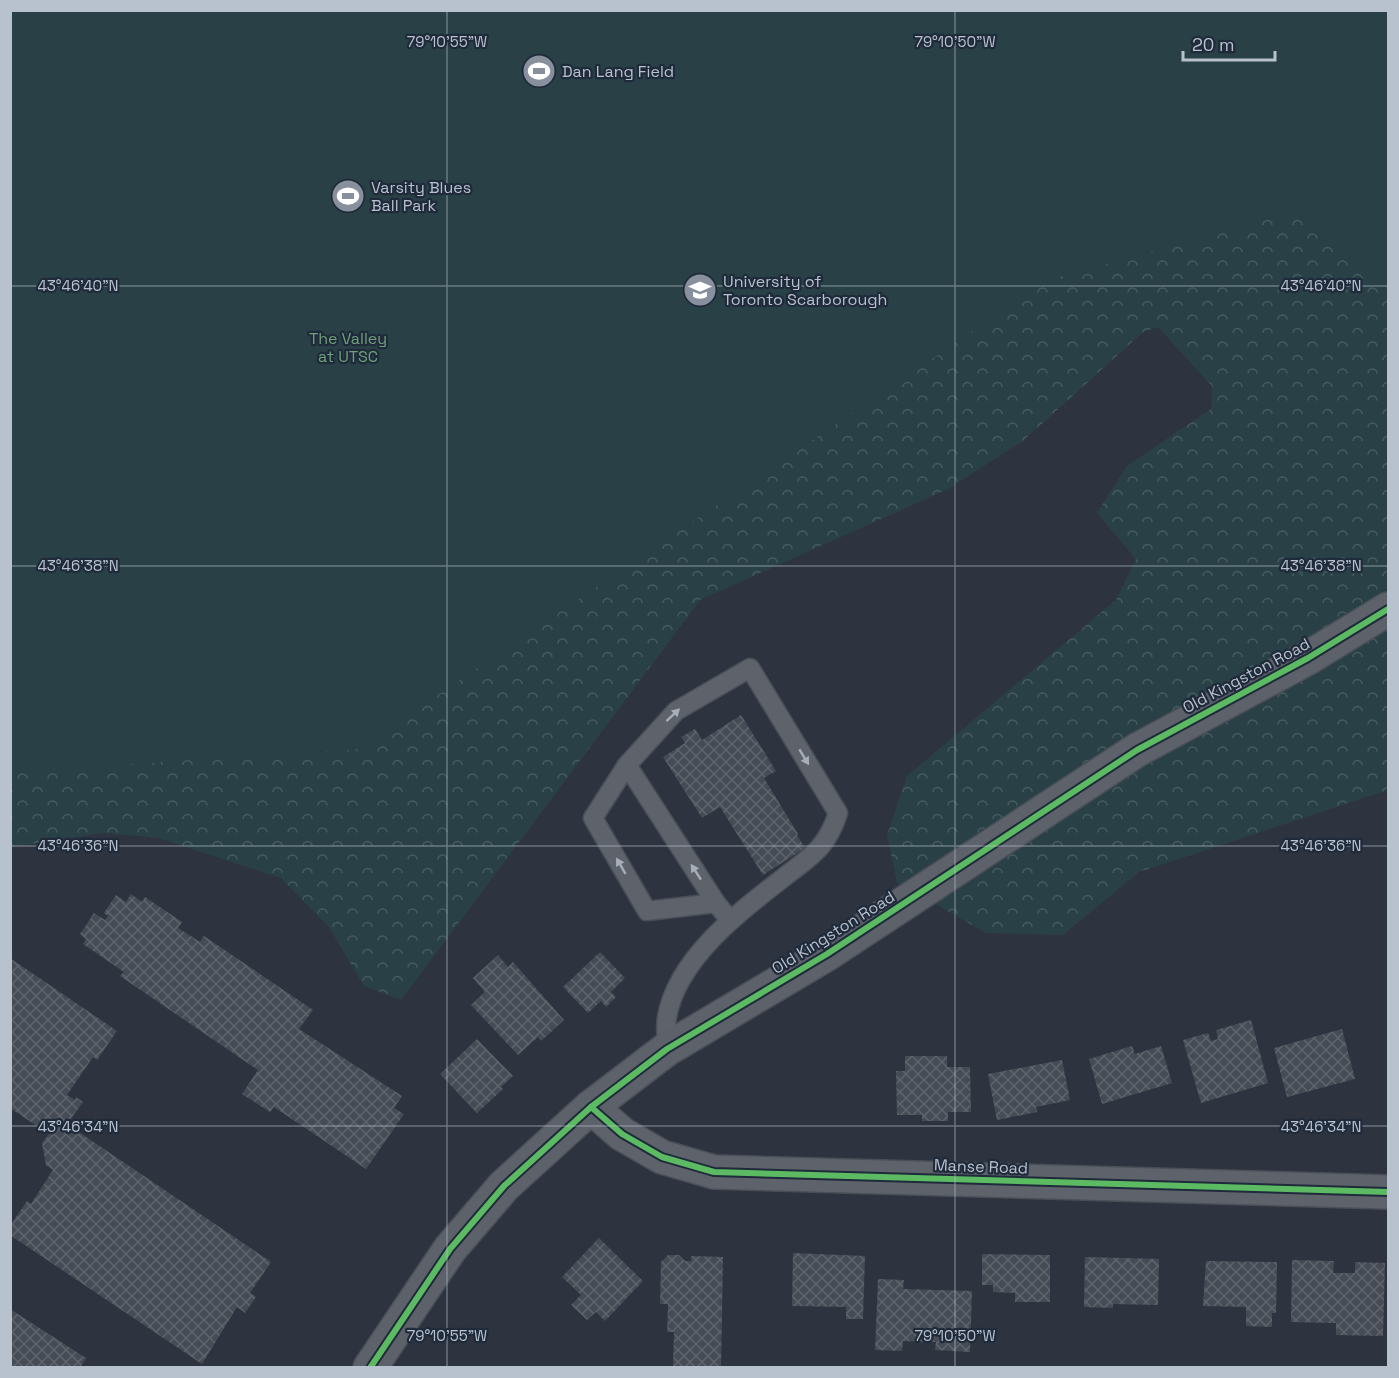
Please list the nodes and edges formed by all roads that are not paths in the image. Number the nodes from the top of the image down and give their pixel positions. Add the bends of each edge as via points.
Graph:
1 (1389, 609) edge
2 (627, 765) junction
3 (717, 903) junction
4 (730, 920) junction
5 (667, 1049) junction
6 (591, 1107) junction
7 (1389, 1192) edge
8 (369, 1368) edge

1 - 5 street, Old Kingston Road via 1308,658 1137,750 826,954
3 -> 2 lane
3 -> 2 lane via 647,911 593,818
2 -> 4 lane via 676,711 750,668 838,813 820,848
3 - 4 lane
4 - 5 lane via 677,984 667,1017
5 - 6 street, Old Kingston Road
6 - 7 street, Manse Road via 622,1134 662,1157 714,1172
6 - 8 street, Old Kingston Road via 482,1211 450,1250

